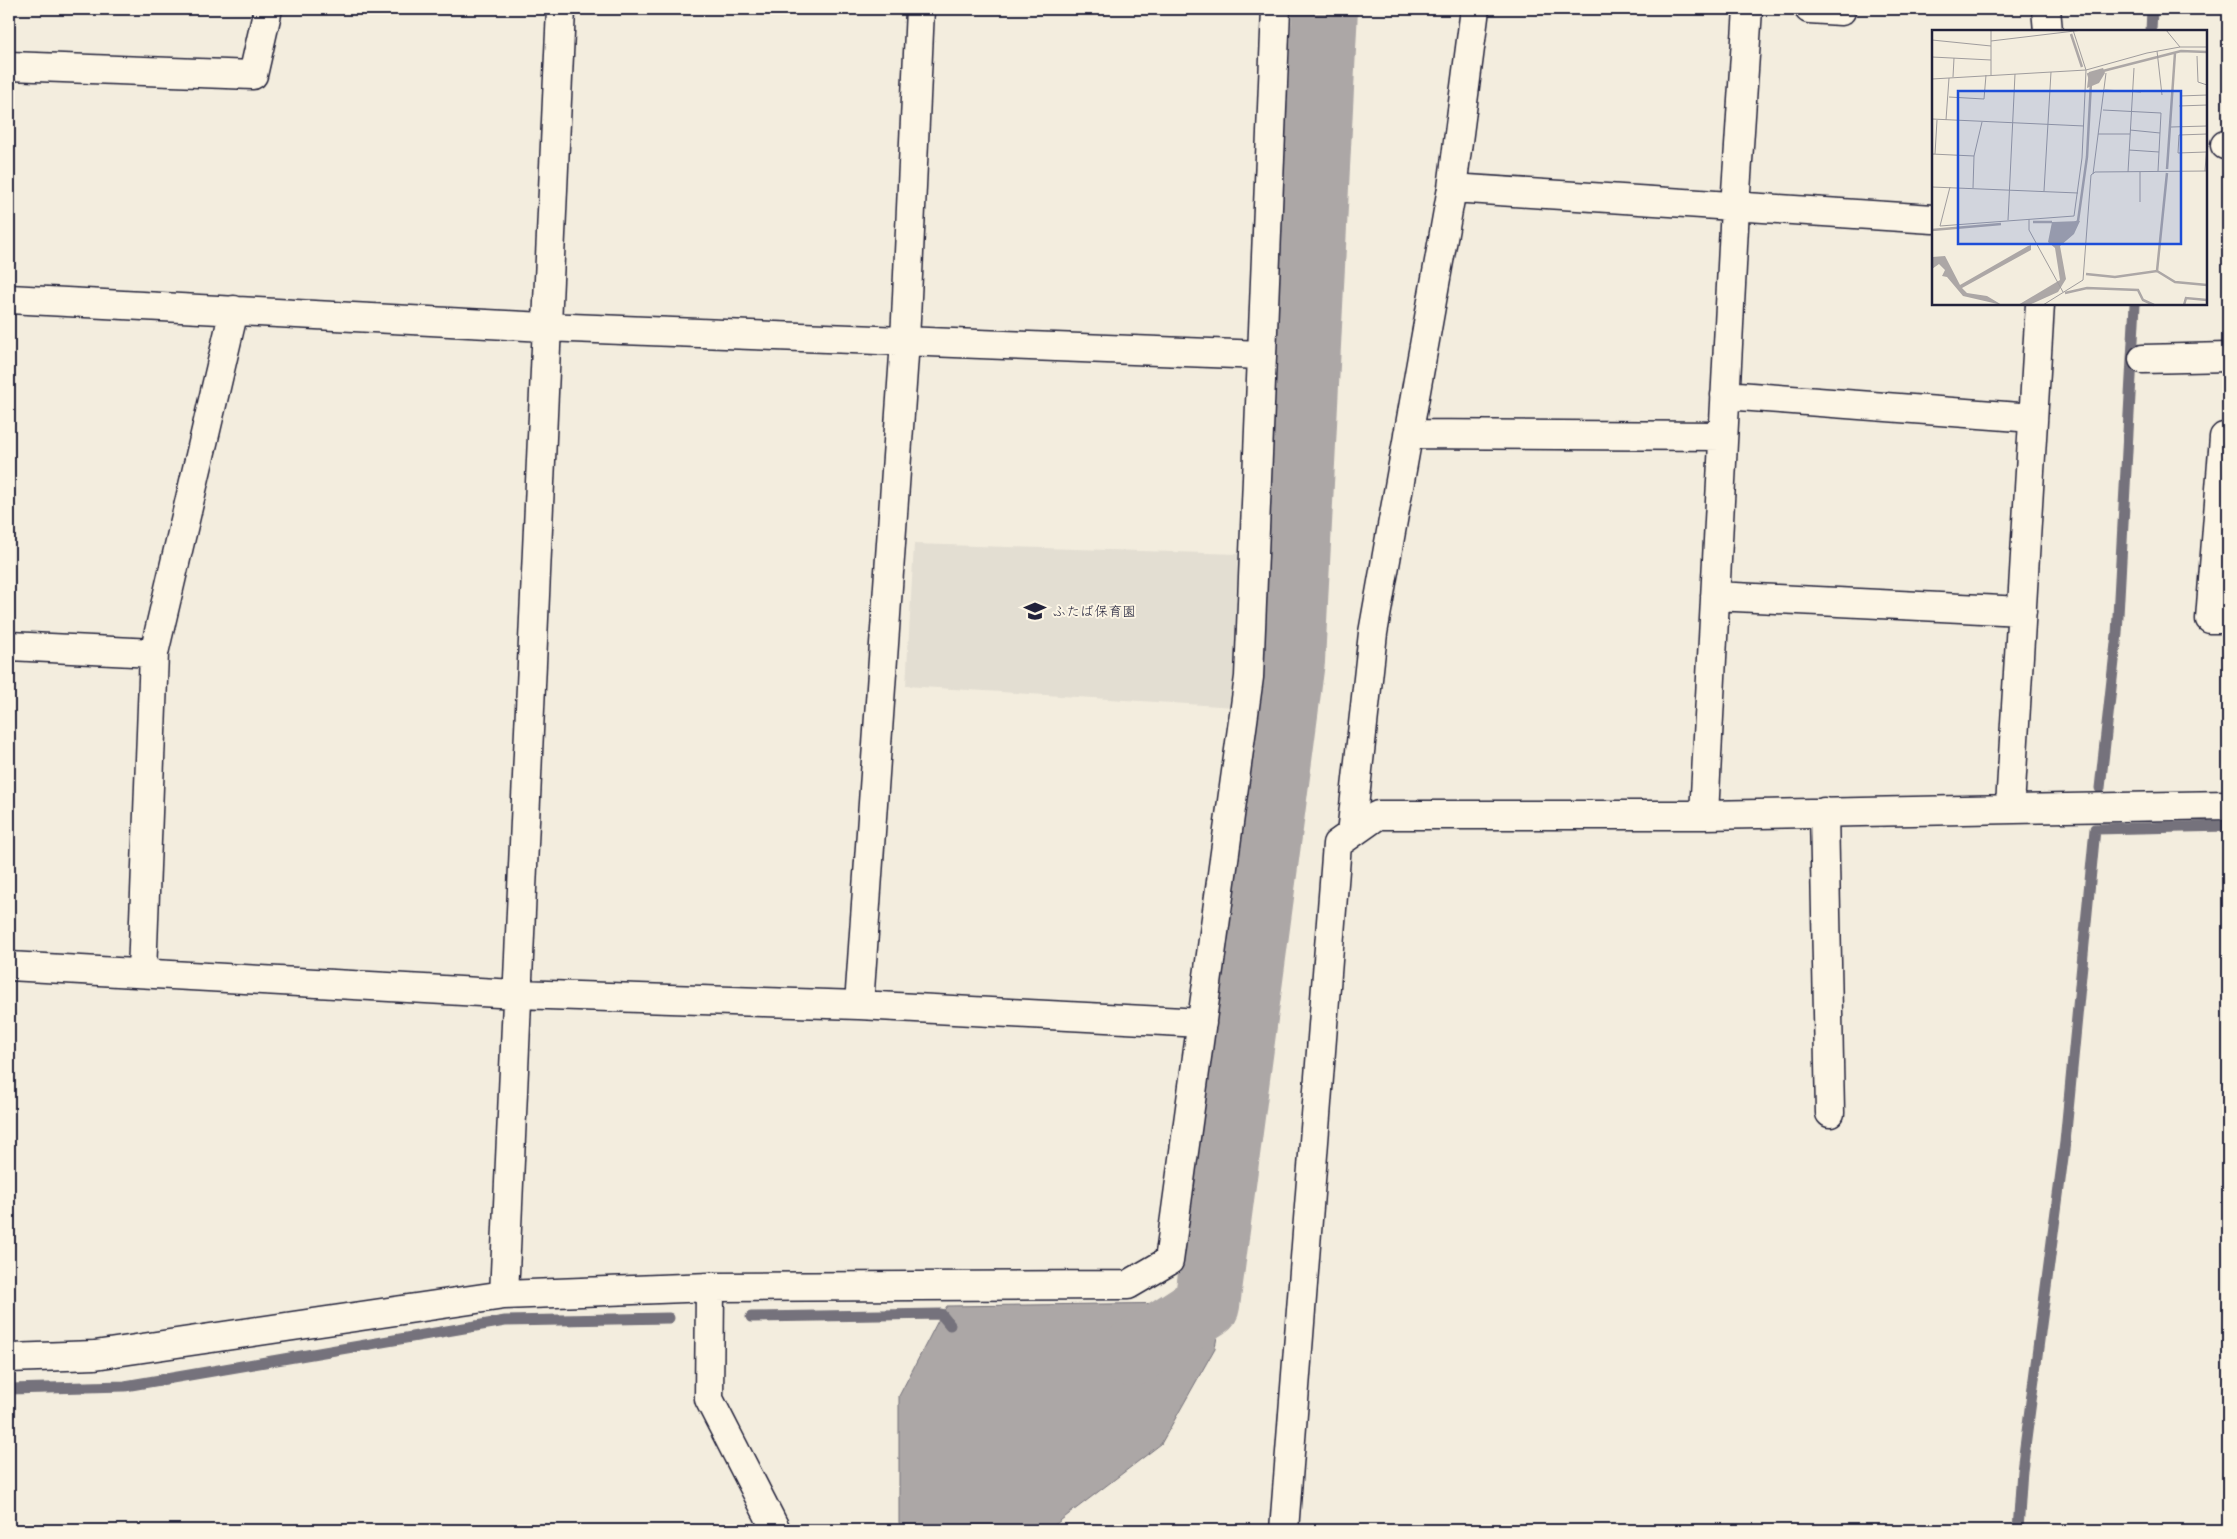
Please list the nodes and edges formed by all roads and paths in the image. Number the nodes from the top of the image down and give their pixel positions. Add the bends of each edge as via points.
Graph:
1 (268, 9) edge
2 (561, 9) edge
3 (920, 9) edge
4 (1276, 9) edge
5 (1475, 9) edge
6 (1748, 9) edge
7 (1809, 9) edge
8 (2046, 9) edge
9 (1841, 11) dead end
10 (2048, 30) edge
11 (9, 66) edge
12 (1452, 188) junction
13 (1735, 207) junction
14 (1932, 219) edge
15 (9, 299) edge
16 (2040, 305) edge
17 (234, 310) junction
18 (545, 327) junction
19 (906, 341) junction
20 (1262, 355) junction
21 (2228, 357) edge
22 (2143, 359) dead end
23 (1725, 396) junction
24 (2033, 418) junction
25 (1408, 434) junction
26 (1723, 436) junction
27 (2228, 437) edge
28 (1715, 596) junction
29 (2022, 611) junction
30 (2228, 619) edge
31 (9, 646) edge
32 (154, 653) junction
33 (2228, 805) edge
34 (2010, 807) junction
35 (1824, 812) junction
36 (1704, 815) junction
37 (1351, 834) junction
38 (9, 966) edge
39 (142, 973) junction
40 (517, 994) junction
41 (859, 1005) junction
42 (1202, 1022) junction
43 (1830, 1114) dead end
44 (710, 1288) junction
45 (504, 1296) junction
46 (9, 1358) edge
47 (776, 1530) edge
48 (1284, 1530) edge

1 - 11 street via 253,75
2 - 18 street
3 - 19 street
4 - 20 street
5 - 12 street
6 - 13 street
7 - 9 street
8 - 10 street
12 - 13 street
12 - 25 street
13 - 14 street
13 - 23 street
15 - 17 street
16 - 24 street
17 - 18 street
17 - 32 street
18 - 19 street
18 - 40 street
19 - 20 street
19 - 41 street
20 - 42 street via 1250,677
21 - 22 street
23 - 24 street
23 - 26 street
24 - 29 street
25 - 26 street
25 - 37 street via 1373,633
26 - 28 street
27 - 30 street via 2224,437 2210,619
28 - 29 street
28 - 36 street
29 - 34 street
31 - 32 street
32 - 39 street
33 - 34 street
34 - 35 street
35 - 36 street
35 - 43 street
36 - 37 street via 1378,815
37 - 48 street via 1337,844
38 - 39 street
39 - 40 street
40 - 41 street
40 - 45 street
41 - 42 street
42 - 44 street via 1169,1261 1128,1285
44 - 45 street
44 - 47 street via 709,1399
45 - 46 street via 95,1355

